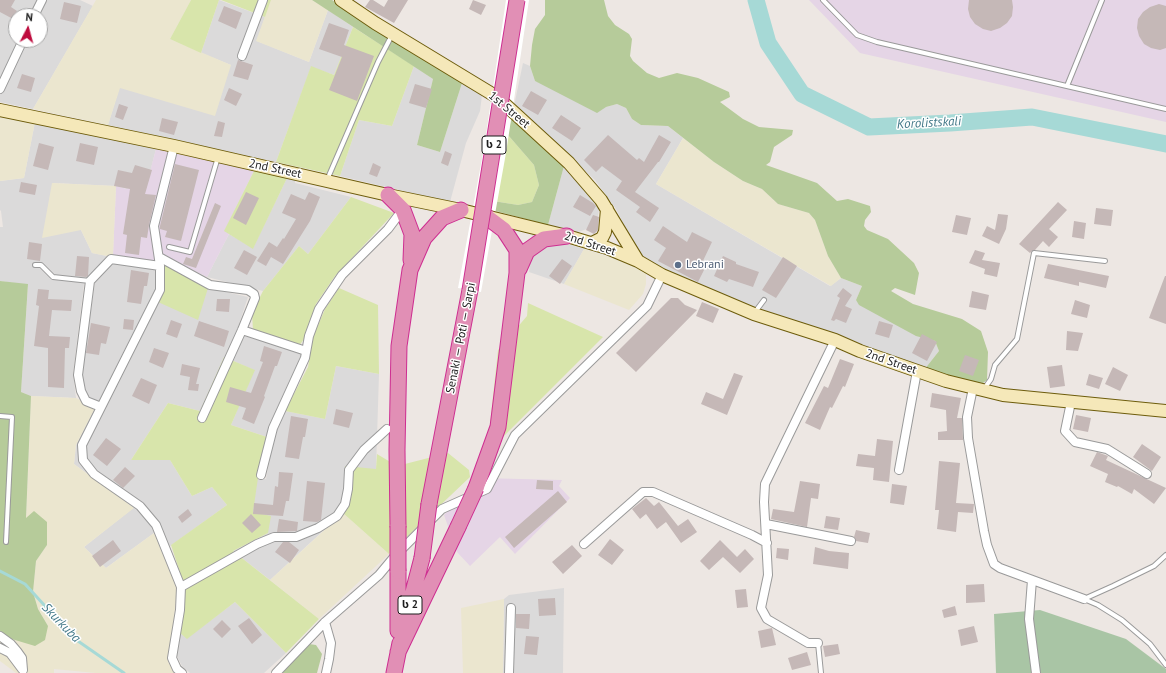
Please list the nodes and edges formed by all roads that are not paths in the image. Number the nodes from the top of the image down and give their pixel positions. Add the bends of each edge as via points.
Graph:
1 (263, 0) edge
2 (517, 0) edge
3 (823, 0) edge
4 (1102, 0) edge
5 (347, 2) edge
6 (393, 34) junction
7 (19, 48) edge
8 (242, 56) dead end
9 (1066, 86) junction
10 (0, 89) edge
11 (1166, 109) edge
12 (0, 110) edge
13 (174, 146) junction
14 (218, 157) junction
15 (327, 181) junction
16 (388, 195) joint
17 (406, 205) junction
18 (607, 208) junction
19 (461, 210) junction
20 (484, 215) junction
21 (567, 236) junction
22 (592, 243) junction
23 (169, 247) dead end
24 (159, 257) junction
25 (638, 260) junction
26 (1105, 262) dead end
27 (35, 265) dead end
28 (160, 266) junction
29 (410, 270) junction
30 (517, 273) junction
31 (662, 275) junction
32 (90, 281) junction
33 (764, 300) dead end
34 (754, 314) junction
35 (242, 330) junction
36 (835, 340) junction
37 (306, 351) junction
38 (917, 371) junction
39 (978, 389) junction
40 (1071, 402) junction
41 (101, 407) junction
42 (1166, 411) edge
43 (0, 416) edge
44 (202, 418) dead end
45 (387, 429) dead end
46 (899, 470) dead end
47 (1147, 474) dead end
48 (261, 475) dead end
49 (766, 524) junction
50 (852, 541) dead end
51 (6, 542) dead end
52 (767, 543) junction
53 (584, 544) dead end
54 (1166, 555) edge
55 (1032, 580) junction
56 (181, 587) junction
57 (1084, 599) junction
58 (511, 608) dead end
59 (325, 622) junction
60 (0, 636) edge
61 (818, 643) joint
62 (0, 648) edge
63 (396, 663) edge
64 (1166, 665) edge
65 (24, 671) edge
66 (182, 673) edge
67 (276, 673) edge
68 (326, 673) edge
69 (509, 673) edge
70 (821, 673) edge
71 (1036, 673) edge

1 - 8 street
2 - 63 highway, Senaki — Poti — Sarpi / ს 2, bridge via 470,290 429,504 422,558
3 - 9 lane via 857,35 877,42
4 - 9 lane
5 - 6 street, 1st Street
6 - 15 lane via 378,62
6 - 18 street, 1st Street via 497,97 569,163
7 - 10 street
9 - 11 lane
12 - 13 street, 2nd Street
13 - 14 street, 2nd Street
13 - 24 street via 154,226
14 - 15 street, 2nd Street
14 - 23 lane via 190,252
15 - 16 street, 2nd Street
16 - 17 highway
17 - 19 street, 2nd Street
17 - 29 highway via 412,234
17 - 37 street via 388,229 342,275 319,309
18 - 22 street via 605,232 602,238
18 - 25 street, 1st Street
19 - 20 street, 2nd Street
19 - 29 highway via 442,218 424,238
20 - 21 street, 2nd Street
20 - 30 highway via 504,230 517,250
21 - 22 street, 2nd Street
21 - 30 highway via 544,239 527,251
22 - 25 street, 2nd Street
24 - 28 street
24 - 35 street via 210,285 248,290 254,294 255,298
25 - 31 street, 2nd Street
26 - 39 lane via 1034,253 1017,339 995,365 991,379
27 - 32 lane via 41,265 53,277
28 - 32 street via 111,259
28 - 41 street via 160,290
29 - 63 highway, bridge via 399,346
30 - 63 highway, bridge via 498,427 476,488
31 - 34 street, 2nd Street
31 - 59 street via 647,306 515,435 487,489 442,509 379,575
32 - 41 street via 78,375 86,401
33 - 34 lane
34 - 36 street, 2nd Street
35 - 37 street
35 - 44 street
36 - 38 street, 2nd Street
36 - 49 street via 765,484
37 - 48 street via 274,428
38 - 39 street, 2nd Street
38 - 46 street
39 - 40 street, 2nd Street via 1003,395
39 - 55 street via 967,417 968,438 987,545 994,564
40 - 42 street, 2nd Street
40 - 47 street via 1065,431 1075,442 1107,449
41 - 56 street via 82,445 82,460 94,474 140,506 156,525
43 - 51 lane via 12,417
45 - 56 street via 364,450 350,470 345,504 337,516 318,528 296,537 274,537 257,544
49 - 50 street
49 - 52 street
52 - 53 street via 653,492 643,492
52 - 61 street via 768,575 761,608 767,619 808,643
54 - 57 lane via 1154,566
55 - 57 street
55 - 71 street via 1029,619
56 - 66 street via 172,658
57 - 64 lane via 1122,620 1150,644
58 - 69 street
59 - 67 street
59 - 68 street via 331,643
60 - 65 street via 11,644 22,658
61 - 70 lane
62 - 65 street via 10,653

